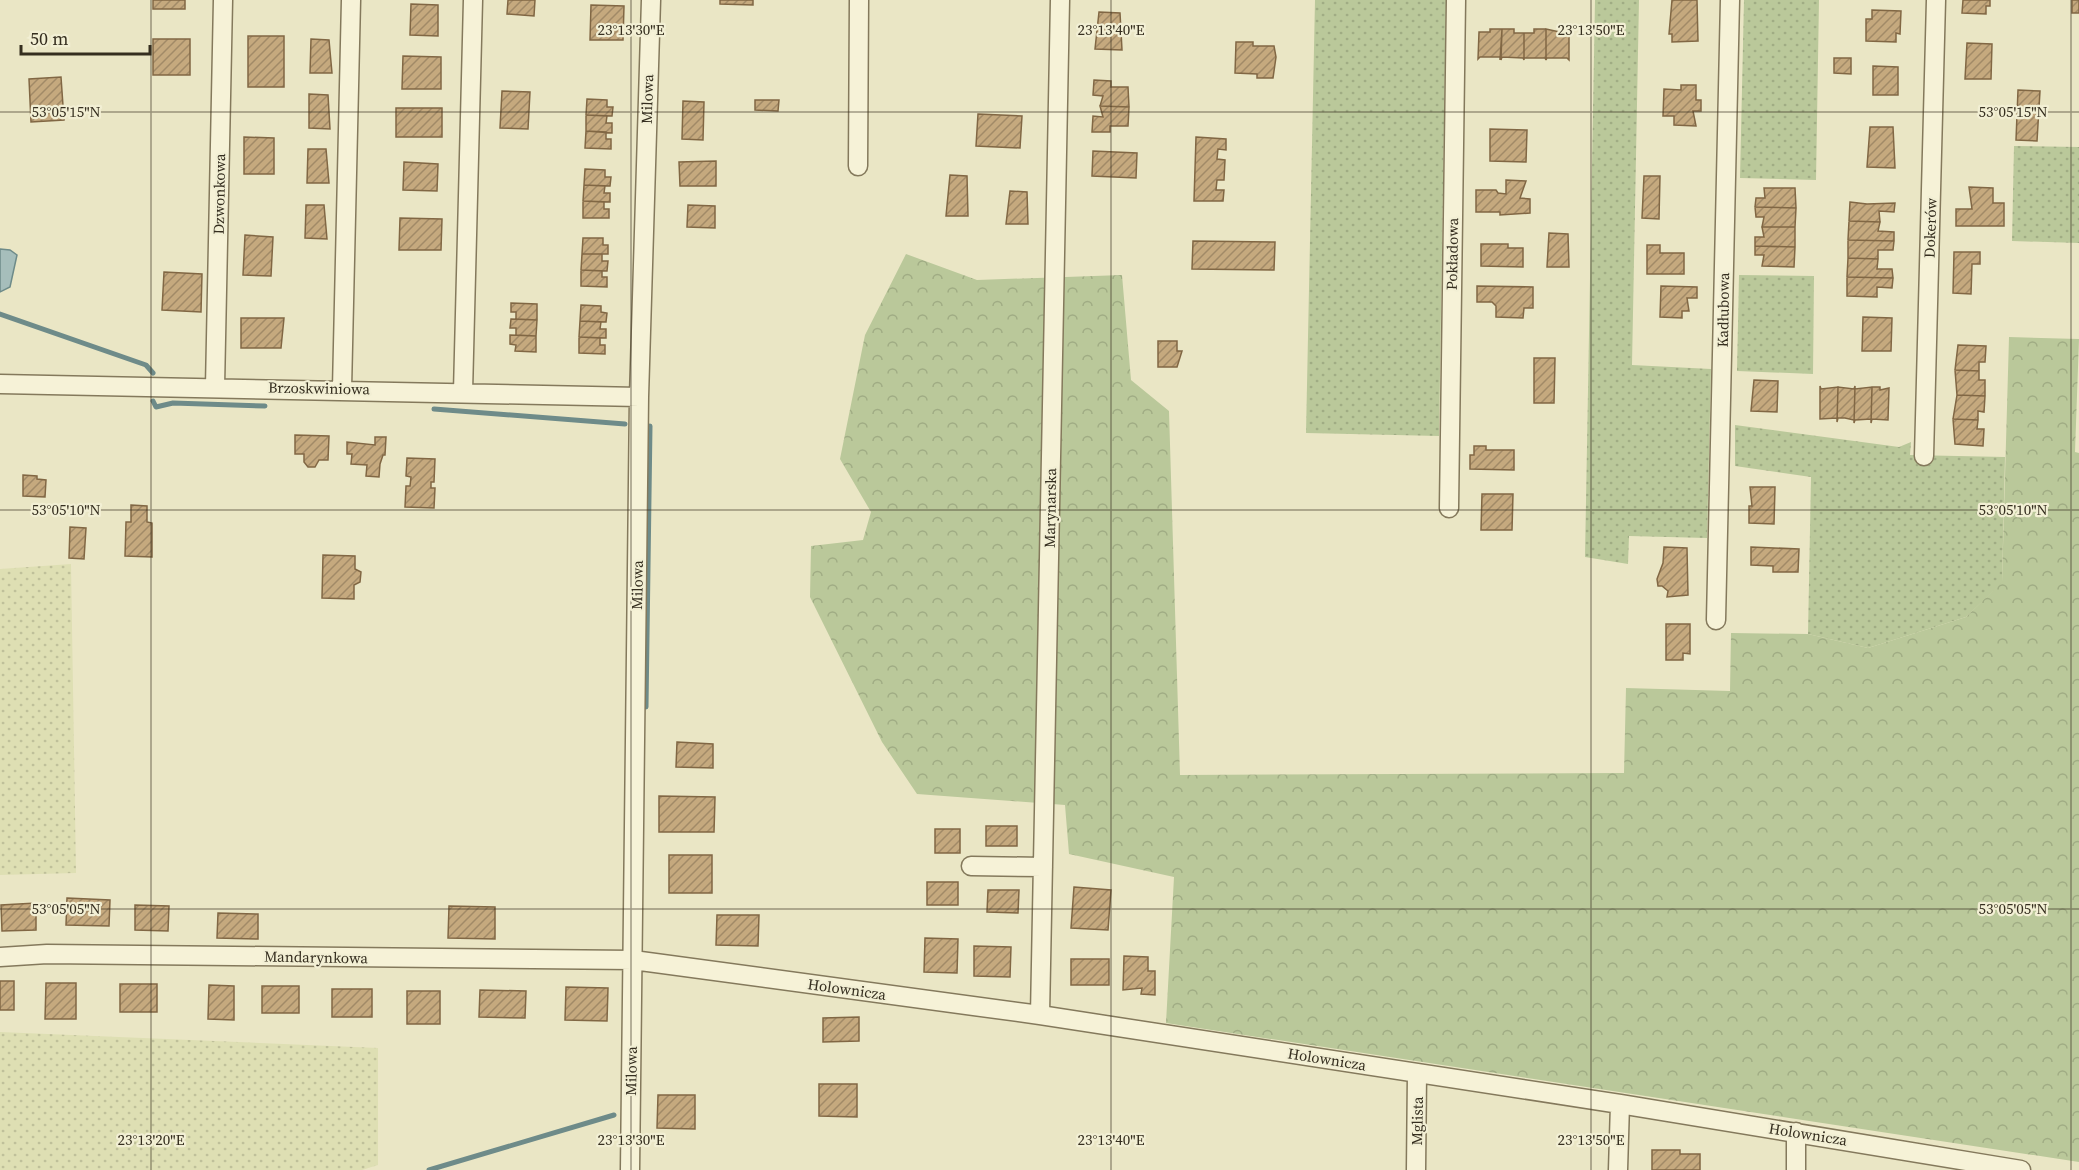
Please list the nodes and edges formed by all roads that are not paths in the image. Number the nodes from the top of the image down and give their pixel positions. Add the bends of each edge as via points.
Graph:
1 (224, 0) edge
2 (351, 0) edge
3 (474, 0) edge
4 (651, 0) edge
5 (859, 0) edge
6 (1060, 0) edge
7 (1456, 0) edge
8 (1730, 0) edge
9 (1936, 0) edge
10 (858, 165) dead end
11 (0, 384) edge
12 (215, 387) junction
13 (342, 389) junction
14 (463, 392) junction
15 (639, 397) junction
16 (1924, 456) dead end
17 (1449, 508) dead end
18 (1716, 620) dead end
19 (971, 866) dead end
20 (1043, 867) junction
21 (0, 957) edge
22 (633, 960) junction
23 (1040, 1015) junction
24 (1418, 1073) junction
25 (1620, 1104) junction
26 (1796, 1132) junction
27 (2021, 1169) edge
28 (630, 1170) edge
29 (1416, 1170) edge
30 (1618, 1170) edge
31 (1796, 1170) edge

1 - 12 street, Dzwonkowa
2 - 13 street
3 - 14 street
4 - 15 street, Milowa
5 - 10 street
6 - 20 street, Marynarska
7 - 17 street, Pokładowa
8 - 18 street, Kadłubowa
9 - 16 street, Dokerów
11 - 12 street, Brzoskwiniowa
12 - 13 street, Brzoskwiniowa
13 - 14 street, Brzoskwiniowa
14 - 15 street, Brzoskwiniowa
15 - 22 street, Milowa
19 - 20 street
20 - 23 street, Marynarska
21 - 22 street, Mandarynkowa via 47,954
22 - 23 street, Holownicza
22 - 28 street, Milowa
23 - 24 street, Holownicza
24 - 25 street, Holownicza
24 - 29 street, Mglista
25 - 26 street, Holownicza
25 - 30 street
26 - 27 street, Holownicza
26 - 31 street

